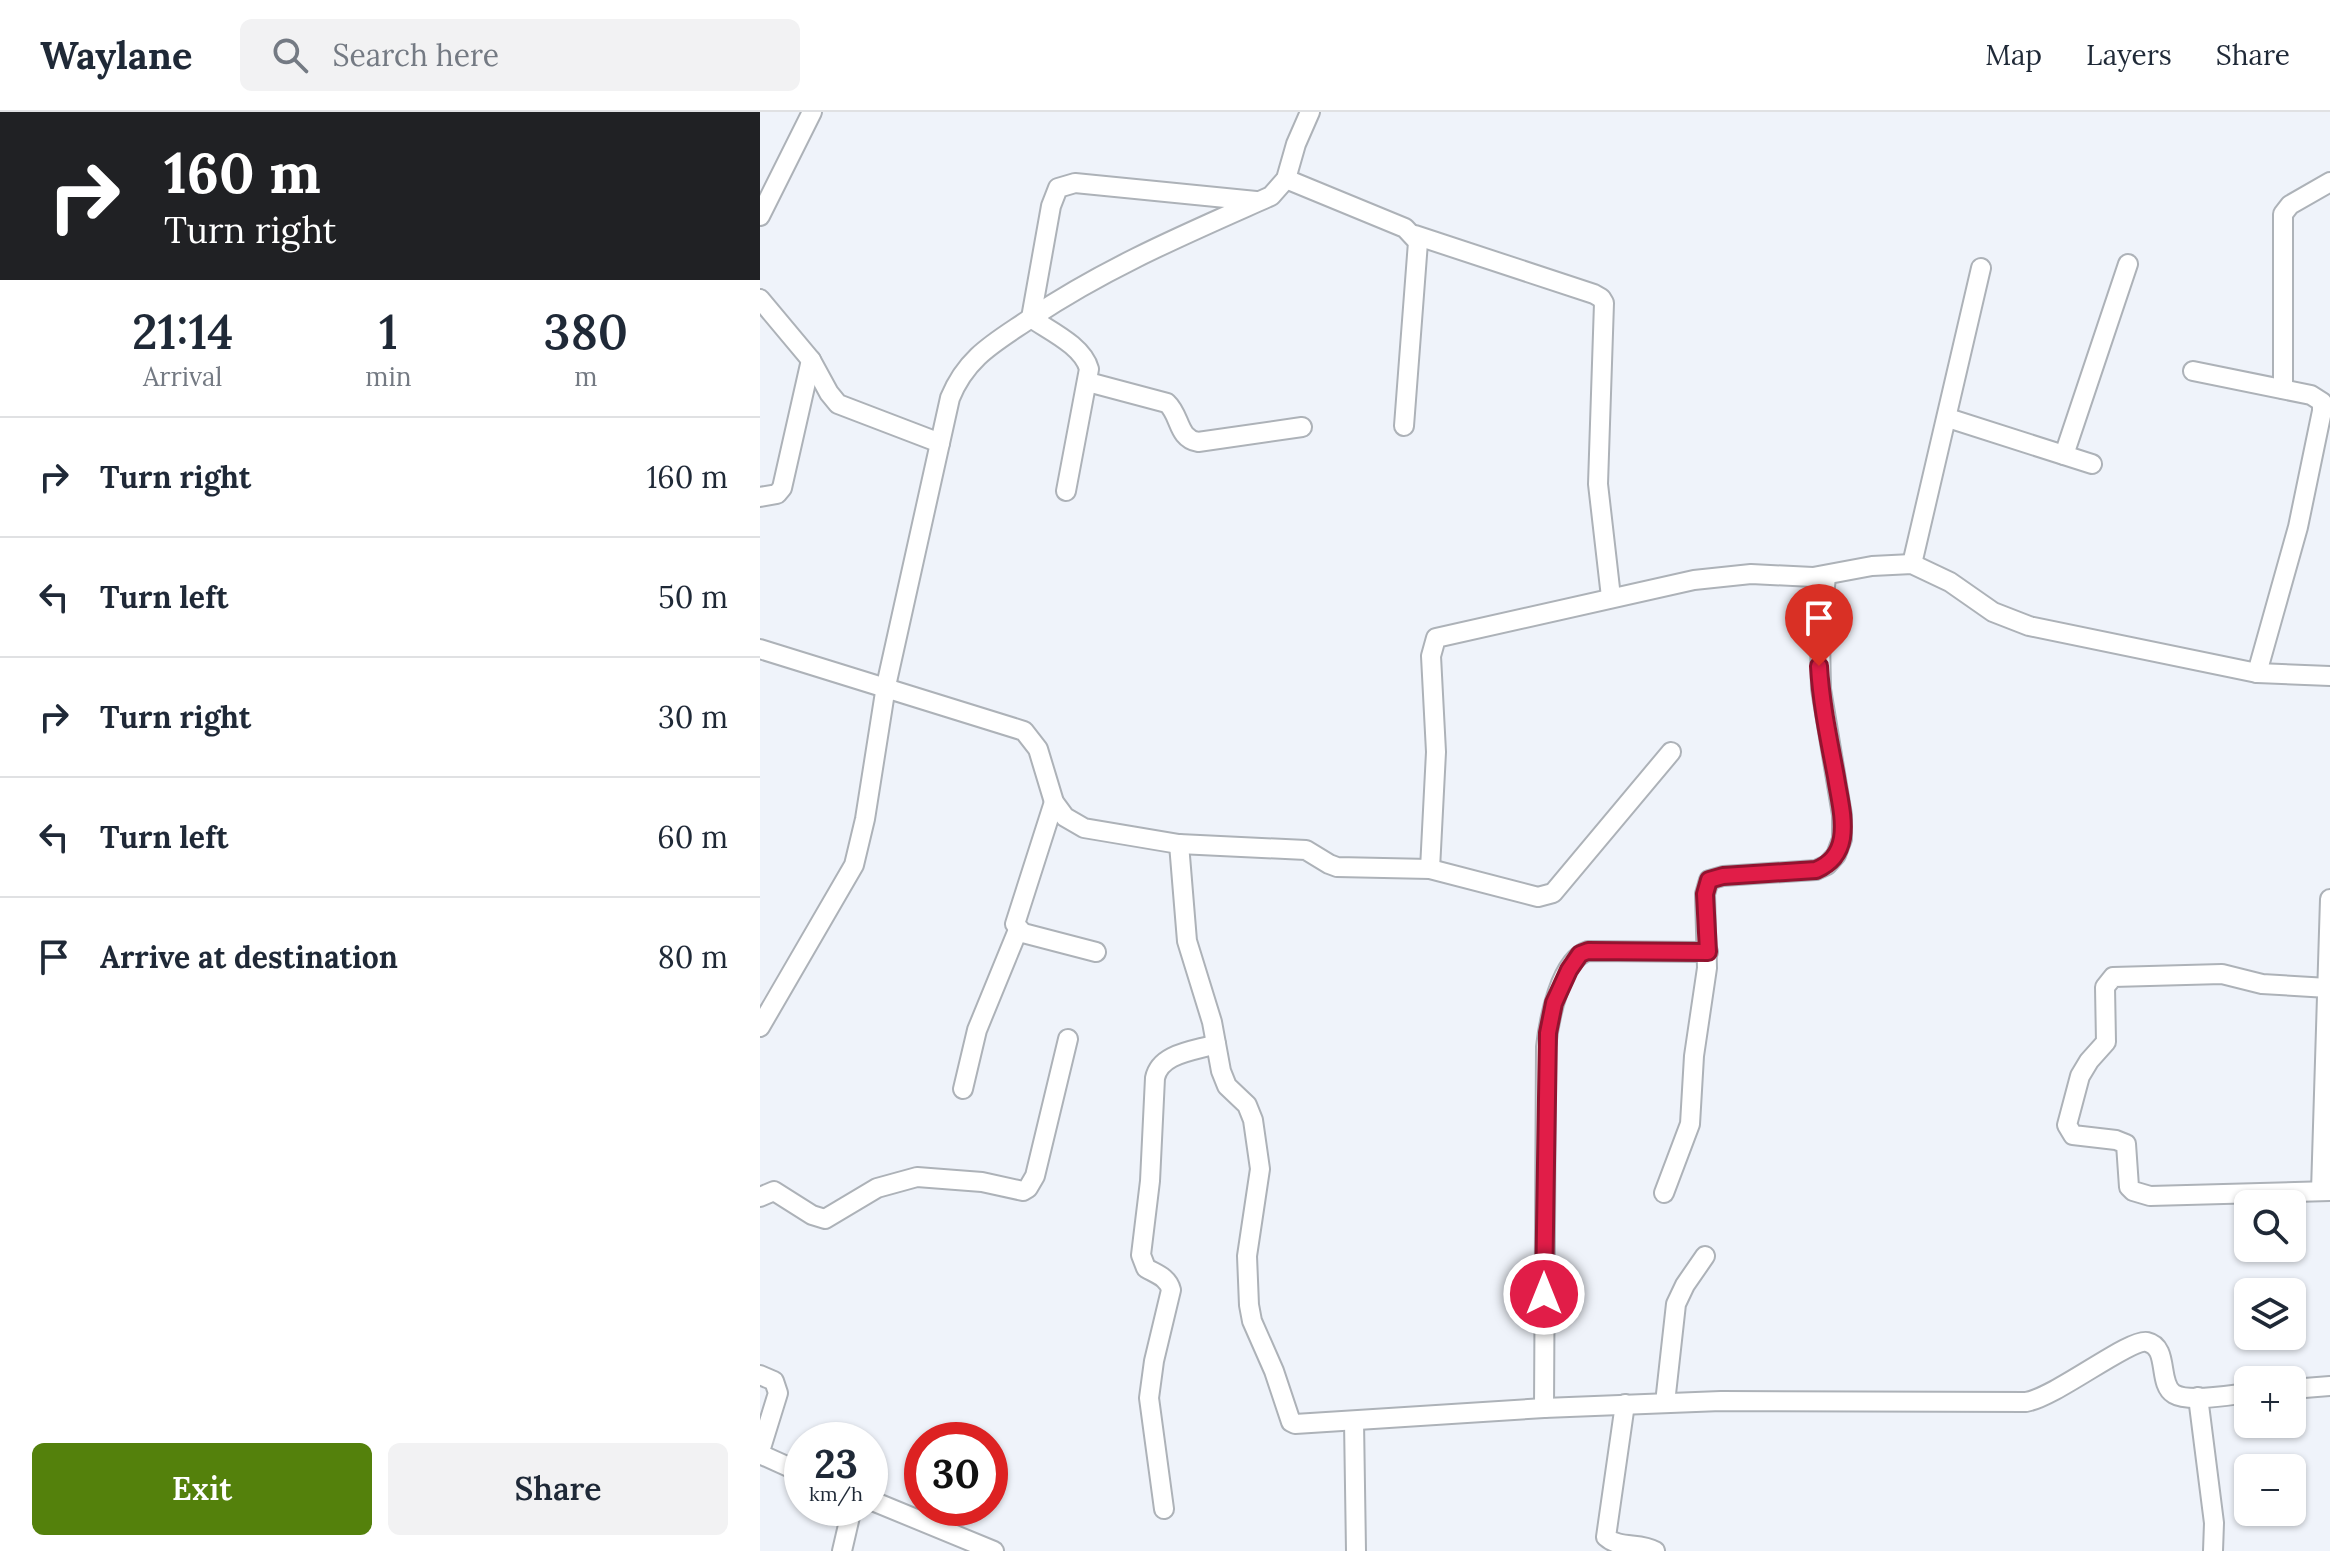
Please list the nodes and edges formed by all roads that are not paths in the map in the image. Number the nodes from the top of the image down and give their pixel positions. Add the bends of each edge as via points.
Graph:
1 (812, 112) edge
2 (1310, 112) edge
3 (1286, 179) junction
4 (2330, 182) edge
5 (1259, 201) junction
6 (760, 216) edge
7 (1415, 235) junction
8 (2128, 264) dead end
9 (1981, 268) dead end
10 (760, 299) edge
11 (1031, 318) junction
12 (811, 360) junction
13 (2193, 371) dead end
14 (1088, 382) junction
15 (2283, 389) junction
16 (1948, 418) junction
17 (1404, 426) dead end
18 (1302, 427) dead end
19 (940, 443) junction
20 (2064, 455) junction
21 (2092, 464) dead end
22 (1066, 491) dead end
23 (760, 497) edge
24 (1912, 564) junction
25 (1826, 576) junction
26 (1611, 597) junction
27 (760, 649) edge
28 (2257, 673) junction
29 (2330, 676) edge
30 (886, 686) junction
31 (1671, 752) dead end
32 (1054, 802) junction
33 (1179, 844) junction
34 (1430, 869) junction
35 (2330, 899) edge
36 (1018, 930) junction
37 (1096, 952) dead end
38 (1708, 952) junction
39 (2329, 954) edge
40 (2328, 988) junction
41 (760, 1027) edge
42 (1068, 1039) dead end
43 (1216, 1044) junction
44 (963, 1089) dead end
45 (2325, 1191) edge
46 (1664, 1193) dead end
47 (760, 1197) edge
48 (1705, 1256) dead end
49 (760, 1375) edge
50 (2330, 1386) edge
51 (2306, 1388) edge
52 (2234, 1394) edge
53 (2198, 1397) junction
54 (1665, 1403) junction
55 (1625, 1404) junction
56 (1544, 1408) junction
57 (1354, 1421) junction
58 (784, 1465) edge
59 (888, 1507) edge
60 (1164, 1509) dead end
61 (848, 1526) edge
62 (842, 1551) edge
63 (994, 1551) edge
64 (1356, 1551) edge
65 (1655, 1551) edge
66 (2213, 1551) edge

1 - 6 street
2 - 3 street
3 - 5 street
3 - 7 street
4 - 15 street via 2283,214
5 - 11 street via 1119,265
5 - 11 street via 1063,185 1051,206
7 - 17 street via 1419,250
7 - 26 street via 1594,294 1604,303 1598,484
8 - 20 street
9 - 16 street
10 - 12 street
11 - 14 street via 1084,356
11 - 19 street via 989,346 959,376
12 - 19 street via 838,404
12 - 23 street via 782,488
13 - 15 street
14 - 18 street via 1167,403 1182,432 1198,442
14 - 22 street
15 - 28 street via 2318,397 2322,411 2295,539
16 - 20 street
16 - 24 street
19 - 30 street
20 - 21 street
24 - 25 street
24 - 28 street via 2009,620
25 - 26 street via 1728,575
25 - 38 street via 1821,689 1842,839 1836,855 1816,870 1709,880
26 - 34 street via 1436,638 1431,656 1436,763
27 - 30 street
28 - 29 street
30 - 32 street via 1024,731 1038,749
30 - 41 street via 854,865
31 - 34 street via 1547,897
32 - 33 street via 1065,817 1084,828
32 - 36 street via 1017,916
33 - 34 street via 1298,849 1337,867
33 - 43 street via 1187,941
35 - 39 street
36 - 37 street
36 - 44 street via 982,1014
38 - 46 street via 1690,1124
38 - 56 street via 1588,951 1573,962 1554,1003 1546,1047
39 - 40 street
40 - 45 street
40 - 45 street via 2262,984 2222,974 2113,977 2105,987 2106,1042 2084,1067 2067,1125 2073,1135 2126,1144 2129,1187 2140,1194
42 - 47 street via 1035,1176 1023,1191 917,1177 877,1188 825,1219 774,1191
43 - 57 street via 1227,1086 1251,1112 1259,1160 1247,1256 1252,1321 1291,1422
43 - 60 street via 1168,1059 1155,1078 1141,1255 1146,1268 1164,1278 1171,1290 1149,1398
48 - 54 street via 1676,1304
49 - 58 street via 774,1381 778,1393 762,1455
50 - 51 street
52 - 53 street
53 - 54 street via 2171,1392 2155,1347 2138,1342 2053,1394 2026,1402
53 - 66 street
54 - 55 street
55 - 56 street
55 - 65 street via 1606,1537
56 - 57 street
57 - 64 street
59 - 63 street
61 - 62 street

